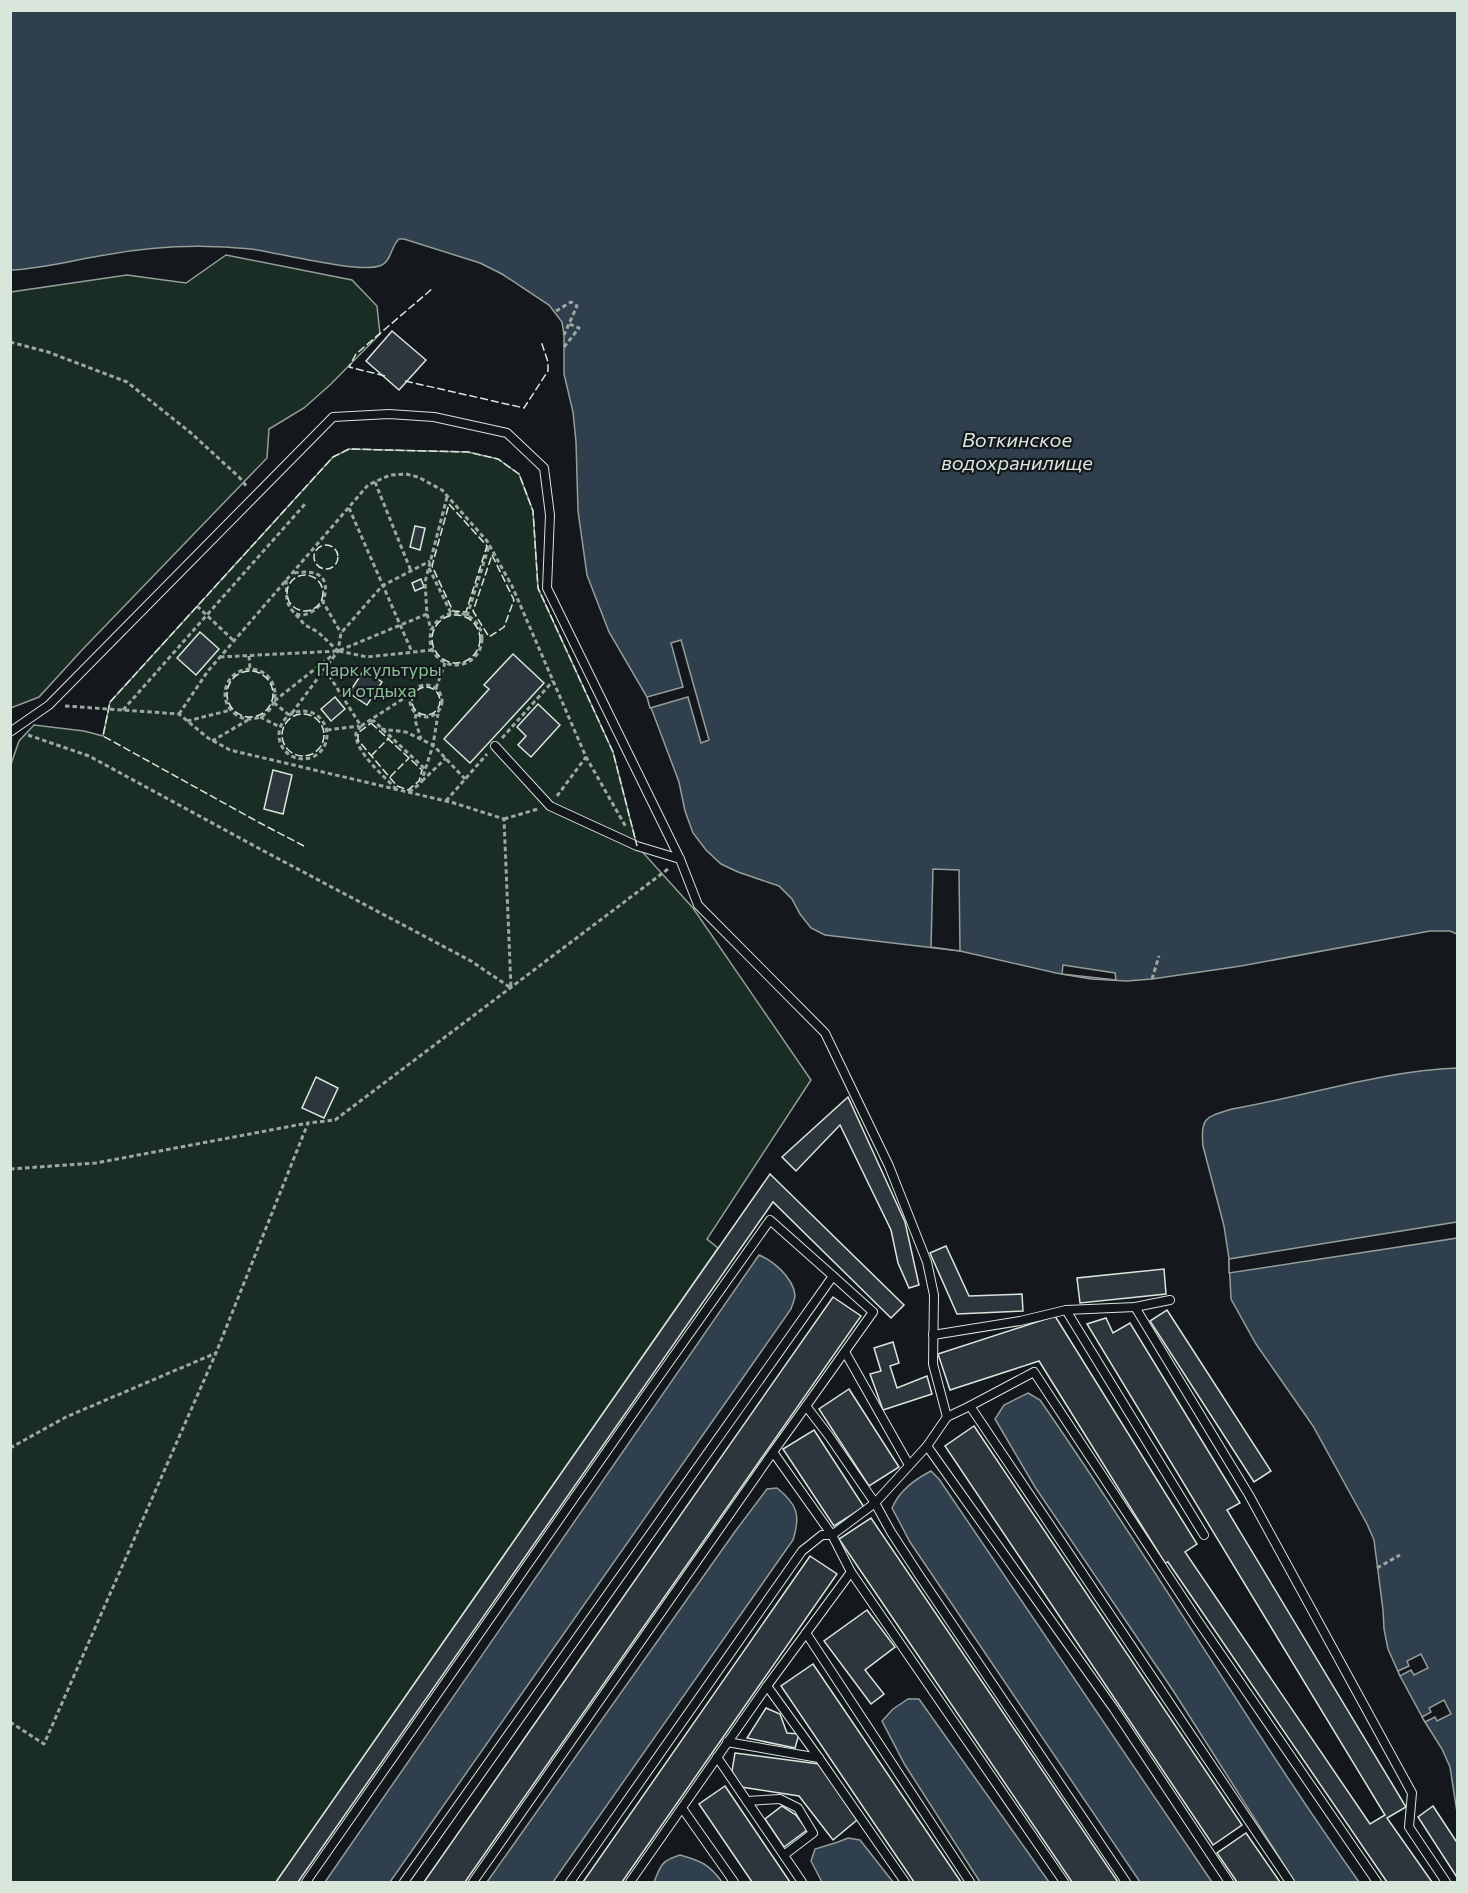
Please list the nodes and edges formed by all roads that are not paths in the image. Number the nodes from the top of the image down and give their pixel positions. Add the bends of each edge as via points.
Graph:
1 (12, 731) edge
2 (495, 746) dead end
3 (680, 859) junction
4 (833, 1276) junction
5 (1170, 1300) dead end
6 (1135, 1307) junction
7 (1066, 1310) junction
8 (933, 1335) junction
9 (845, 1352) junction
10 (806, 1406) junction
11 (970, 1406) junction
12 (947, 1417) junction
13 (927, 1446) junction
14 (773, 1452) junction
15 (909, 1465) junction
16 (874, 1503) junction
17 (832, 1534) junction
18 (1204, 1535) dead end
19 (851, 1572) junction
20 (806, 1633) junction
21 (767, 1686) junction
22 (727, 1742) junction
23 (717, 1757) junction
24 (819, 1758) junction
25 (747, 1801) junction
26 (682, 1808) junction
27 (784, 1855) junction
28 (306, 1882) edge
29 (404, 1882) edge
30 (473, 1882) edge
31 (570, 1882) edge
32 (630, 1882) edge
33 (734, 1882) edge
34 (802, 1882) edge
35 (905, 1882) edge
36 (970, 1882) edge
37 (1064, 1882) edge
38 (1126, 1882) edge
39 (1229, 1882) edge
40 (1290, 1882) edge
41 (1377, 1882) edge
42 (1446, 1882) edge

1 - 3 lane via 49,705 333,417 434,417 507,433 544,468 550,515 547,588
2 - 3 lane via 550,806 637,846
3 - 8 lane via 698,905 825,1033 889,1166 927,1262 934,1295
4 - 9 lane via 873,1312
4 - 28 lane via 770,1220
4 - 29 lane
5 - 6 lane
6 - 7 lane
6 - 42 lane via 1249,1496 1412,1793 1409,1827
7 - 8 lane
7 - 18 lane
8 - 12 lane via 933,1364
9 - 10 lane
9 - 15 lane
10 - 14 lane
10 - 16 lane
11 - 12 lane
11 - 40 lane
11 - 41 lane via 1034,1372
12 - 13 lane
13 - 15 lane
13 - 39 lane via 1114,1709
14 - 17 lane
14 - 30 lane
15 - 16 lane
16 - 17 lane
16 - 38 lane
17 - 19 lane
17 - 31 lane via 822,1535 802,1551
19 - 20 lane
19 - 37 lane
20 - 21 lane
20 - 36 lane
21 - 22 lane
21 - 24 lane
22 - 23 lane
22 - 24 lane
23 - 25 lane
23 - 26 lane
24 - 35 lane
25 - 27 lane
25 - 27 lane via 780,1799 798,1808 813,1833
26 - 32 lane
26 - 33 lane
27 - 34 lane

